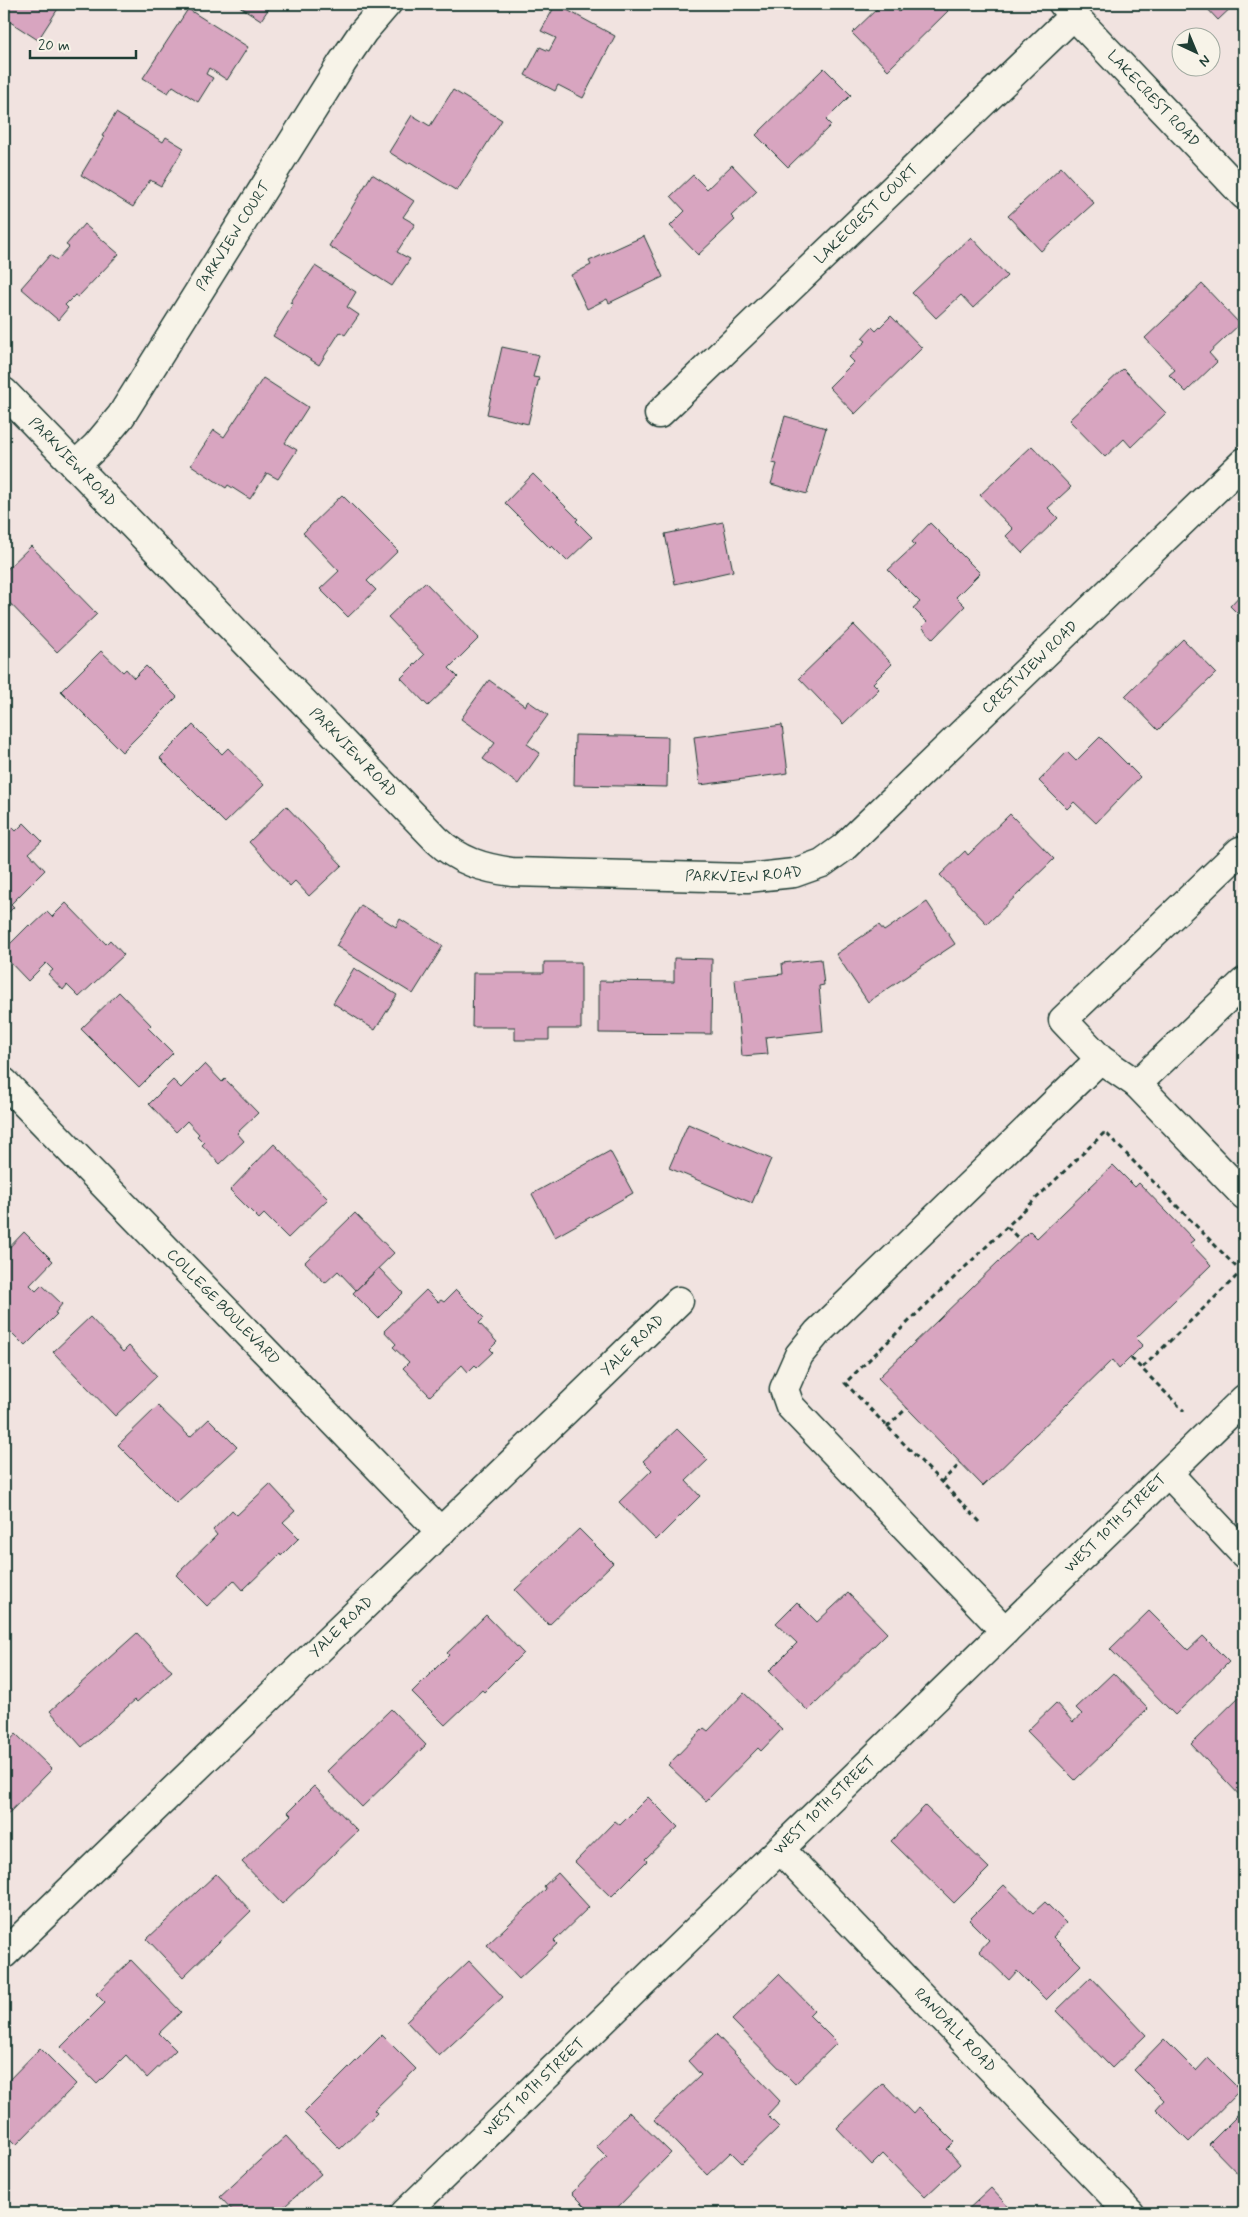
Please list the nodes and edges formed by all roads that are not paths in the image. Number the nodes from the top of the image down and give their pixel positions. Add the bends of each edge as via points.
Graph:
1 (387, 4) edge
2 (1068, 9) edge
3 (1244, 195) edge
4 (4, 392) edge
5 (659, 414) dead end
6 (1244, 462) edge
7 (75, 466) junction
8 (1244, 855) edge
9 (810, 868) joint
10 (1244, 982) edge
11 (1100, 1059) junction
12 (4, 1082) edge
13 (1137, 1084) junction
14 (1244, 1195) edge
15 (679, 1301) dead end
16 (1244, 1399) edge
17 (1168, 1473) junction
18 (441, 1532) junction
19 (1244, 1554) edge
20 (1005, 1631) junction
21 (780, 1849) junction
22 (4, 1954) edge
23 (405, 2213) edge
24 (1130, 2213) edge

1 - 7 street, PARKVIEW COURT via 342,63 121,416
2 - 3 street, LAKECREST ROAD
2 - 5 street, LAKECREST COURT
4 - 7 street, PARKVIEW ROAD
6 - 9 street, CRESTVIEW ROAD via 843,848
7 - 9 street, PARKVIEW ROAD via 426,830 445,848 466,861 512,872 747,878 777,876
8 - 11 street via 1240,851 1063,1020
10 - 13 street
11 - 13 street
11 - 20 street via 816,1333 800,1355 784,1389 790,1406
12 - 18 street, COLLEGE BOULEVARD
13 - 14 street
15 - 18 street, YALE ROAD
16 - 17 street, WEST 10TH STREET
17 - 19 street
17 - 20 street, WEST 10TH STREET
18 - 22 street, YALE ROAD
20 - 21 street, WEST 10TH STREET
21 - 23 street, WEST 10TH STREET
21 - 24 street, RANDALL ROAD

